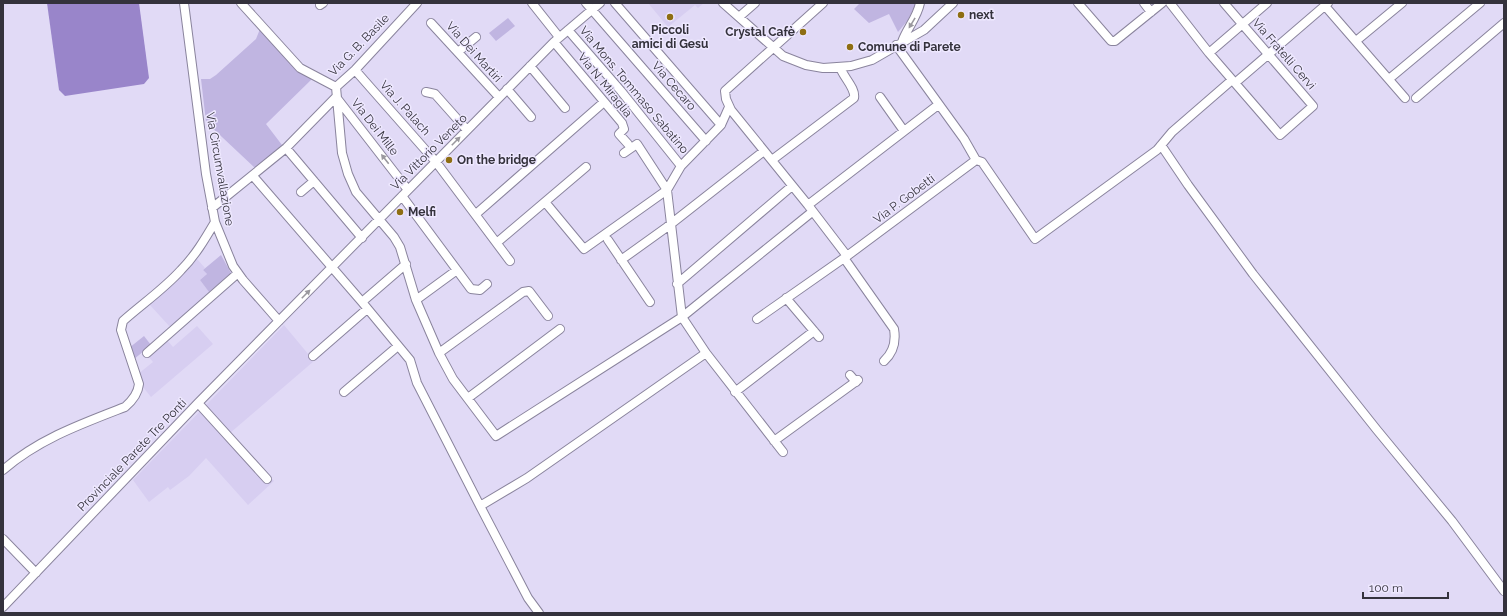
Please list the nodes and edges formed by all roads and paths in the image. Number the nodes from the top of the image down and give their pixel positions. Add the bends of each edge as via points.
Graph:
1 (184, 3) edge
2 (241, 3) edge
3 (418, 3) edge
4 (532, 3) edge
5 (586, 3) edge
6 (600, 3) edge
7 (615, 3) edge
8 (723, 3) edge
9 (755, 3) edge
10 (823, 3) edge
11 (920, 3) edge
12 (953, 3) edge
13 (1078, 3) edge
14 (1144, 3) edge
15 (1162, 3) edge
16 (1170, 3) edge
17 (1224, 3) edge
18 (1267, 3) edge
19 (1402, 3) edge
20 (1480, 3) edge
21 (1327, 4) edge
22 (591, 10) junction
23 (1151, 12) junction
24 (739, 17) junction
25 (431, 23) dead end
26 (1504, 23) edge
27 (1242, 24) junction
28 (568, 30) junction
29 (476, 37) dead end
30 (556, 39) junction
31 (1356, 42) junction
32 (899, 43) junction
33 (774, 49) junction
34 (458, 52) junction
35 (1209, 53) junction
36 (1268, 54) junction
37 (530, 66) junction
38 (840, 67) junction
39 (355, 70) junction
40 (1389, 79) junction
41 (1234, 81) junction
42 (336, 87) junction
43 (507, 89) junction
44 (426, 92) dead end
45 (336, 97) junction
46 (499, 97) junction
47 (880, 97) dead end
48 (1405, 98) dead end
49 (1416, 98) dead end
50 (604, 102) junction
51 (938, 105) junction
52 (729, 107) junction
53 (565, 108) dead end
54 (531, 117) dead end
55 (721, 125) junction
56 (467, 130) junction
57 (904, 131) junction
58 (706, 141) junction
59 (628, 144) dead end
60 (1162, 145) junction
61 (286, 148) junction
62 (764, 151) junction
63 (624, 153) dead end
64 (772, 160) junction
65 (976, 160) junction
66 (436, 162) junction
67 (681, 166) junction
68 (586, 167) dead end
69 (253, 176) junction
70 (314, 181) junction
71 (792, 186) junction
72 (408, 190) junction
73 (667, 190) junction
74 (301, 192) dead end
75 (402, 196) junction
76 (545, 202) junction
77 (212, 208) junction
78 (810, 208) junction
79 (476, 214) junction
80 (379, 219) junction
81 (215, 222) junction
82 (670, 225) junction
83 (362, 238) junction
84 (500, 240) dead end
85 (608, 240) dead end
86 (845, 257) junction
87 (621, 260) junction
88 (510, 261) dead end
89 (406, 264) junction
90 (332, 268) junction
91 (457, 270) junction
92 (238, 273) junction
93 (487, 284) dead end
94 (677, 284) junction
95 (786, 298) junction
96 (416, 300) junction
97 (650, 302) dead end
98 (365, 305) junction
99 (548, 316) dead end
100 (682, 316) junction
101 (757, 319) dead end
102 (279, 321) junction
103 (560, 329) dead end
104 (398, 346) junction
105 (147, 352) dead end
106 (440, 353) junction
107 (706, 354) junction
108 (313, 356) dead end
109 (884, 361) dead end
110 (855, 379) dead end
111 (344, 392) dead end
112 (735, 392) junction
113 (468, 398) junction
114 (198, 403) junction
115 (774, 441) junction
116 (783, 452) dead end
117 (3, 470) edge
118 (267, 479) dead end
119 (480, 506) junction
120 (3, 539) edge
121 (36, 573) junction
122 (1504, 590) edge
123 (3, 607) edge
124 (539, 613) edge

1 - 77 street, Via Circumvallazione
2 - 42 street via 300,68
3 - 39 street, Via G. B. Basile
4 - 30 street, Via N. Miraglia
5 - 22 street, Via Cecaro
6 - 22 street, Via Vittorio Veneto
7 - 55 street
8 - 24 street
9 - 24 street
10 - 33 street
11 -> 32 street via 918,13
12 - 32 street via 924,30
13 - 23 street via 1111,41 1115,41
14 - 23 street
15 - 23 street
16 - 35 street
17 - 27 street, Via Fratelli Cervi
18 - 27 street
19 - 31 street
20 - 40 street
21 - 31 street
21 - 36 street
22 - 28 street, Via Vittorio Veneto
22 - 58 street, Via Cecaro
24 - 33 street
25 - 34 street, Via Dei Martiri
26 - 49 street
27 - 35 street
27 - 36 street, Via Fratelli Cervi
28 - 30 street, Via Vittorio Veneto
28 - 67 street, Via Mons. Tommaso Sabatino
29 - 34 street
30 - 37 street, Via Vittorio Veneto
30 - 50 street, Via N. Miraglia
31 - 40 street
32 - 38 street via 872,60
32 - 51 street
33 - 38 street via 783,56 806,65
33 - 52 street via 725,92
34 - 46 street, Via Dei Martiri
35 - 41 street
36 - 41 street
36 - 41 street, Via Fratelli Cervi via 1313,106 1280,134
37 - 43 street, Via Vittorio Veneto
37 - 53 street
38 - 64 street via 854,92 854,98
39 - 42 street, Via G. B. Basile
39 - 66 street, Via J. Palach
40 - 48 street
41 - 60 street via 1172,132
42 - 45 street
43 - 46 street, Via Vittorio Veneto
43 - 54 street
44 - 56 street via 435,94
45 - 61 street
72 -> 45 street, Via Dei Mille
45 - 80 street via 342,153 348,174 356,192
46 - 56 street, Via Vittorio Veneto
47 - 57 street
50 - 59 street, Via N. Miraglia via 622,123 624,129 620,134
50 - 79 street
51 - 57 street
51 - 65 street via 964,139
52 - 55 street
52 - 62 street
55 - 58 street
66 -> 56 street, Via Vittorio Veneto
57 - 78 street
58 - 67 street
60 - 65 street via 1035,239 982,162
60 - 122 street via 1246,264 1452,521
61 - 69 street
61 - 70 street
62 - 64 street
62 - 82 street
63 - 73 street via 637,144
64 - 71 street
65 - 86 street, Via P. Gobetti
66 - 72 street, Via Vittorio Veneto
66 - 79 street, Via J. Palach
67 - 73 street
68 - 76 street
69 - 77 street
69 - 90 street
70 - 74 street
70 - 83 street
71 - 78 street
71 - 94 street
72 - 75 street, Via Vittorio Veneto
73 - 76 street via 584,249
73 - 82 street
75 - 80 street, Via Vittorio Veneto
75 - 91 street
76 - 84 street
77 - 81 street, Via Circumvallazione
78 - 86 street
78 - 100 street
79 - 88 street, Via J. Palach
80 - 83 street, Via Vittorio Veneto
80 - 89 street via 394,237
81 - 92 street, Via Circumvallazione
81 - 117 street via 182,270 123,321 121,330 138,384 138,391 131,402 125,407 44,441
82 - 87 street
82 - 94 street
83 - 90 street, Via Vittorio Veneto
85 - 87 street
86 - 95 street, Via P. Gobetti
86 - 109 street via 894,329 893,349
87 - 97 street
89 - 96 street
89 - 98 street
90 - 98 street
102 -> 90 street, Via Vittorio Veneto
91 - 93 street via 471,289 480,290
91 - 96 street
92 - 102 street, Via Circumvallazione
92 - 105 street
94 - 100 street
95 - 101 street, Via P. Gobetti
95 - 112 street via 816,334
96 - 106 street
98 - 104 street
98 - 108 street
99 - 106 street via 529,291 523,292
100 - 107 street
100 - 113 street via 496,436
102 - 114 street, Provinciale Parete Tre Ponti
103 - 113 street
104 - 111 street
104 - 119 street via 410,360 417,384
106 - 113 street via 453,379
107 - 112 street
107 - 119 street via 527,478
110 - 115 street
112 - 115 street
114 - 118 street
114 - 121 street, Provinciale Parete Tre Ponti
115 - 116 street
119 - 124 street via 528,598
120 - 121 street
121 - 123 street, Provinciale Parete Tre Ponti

